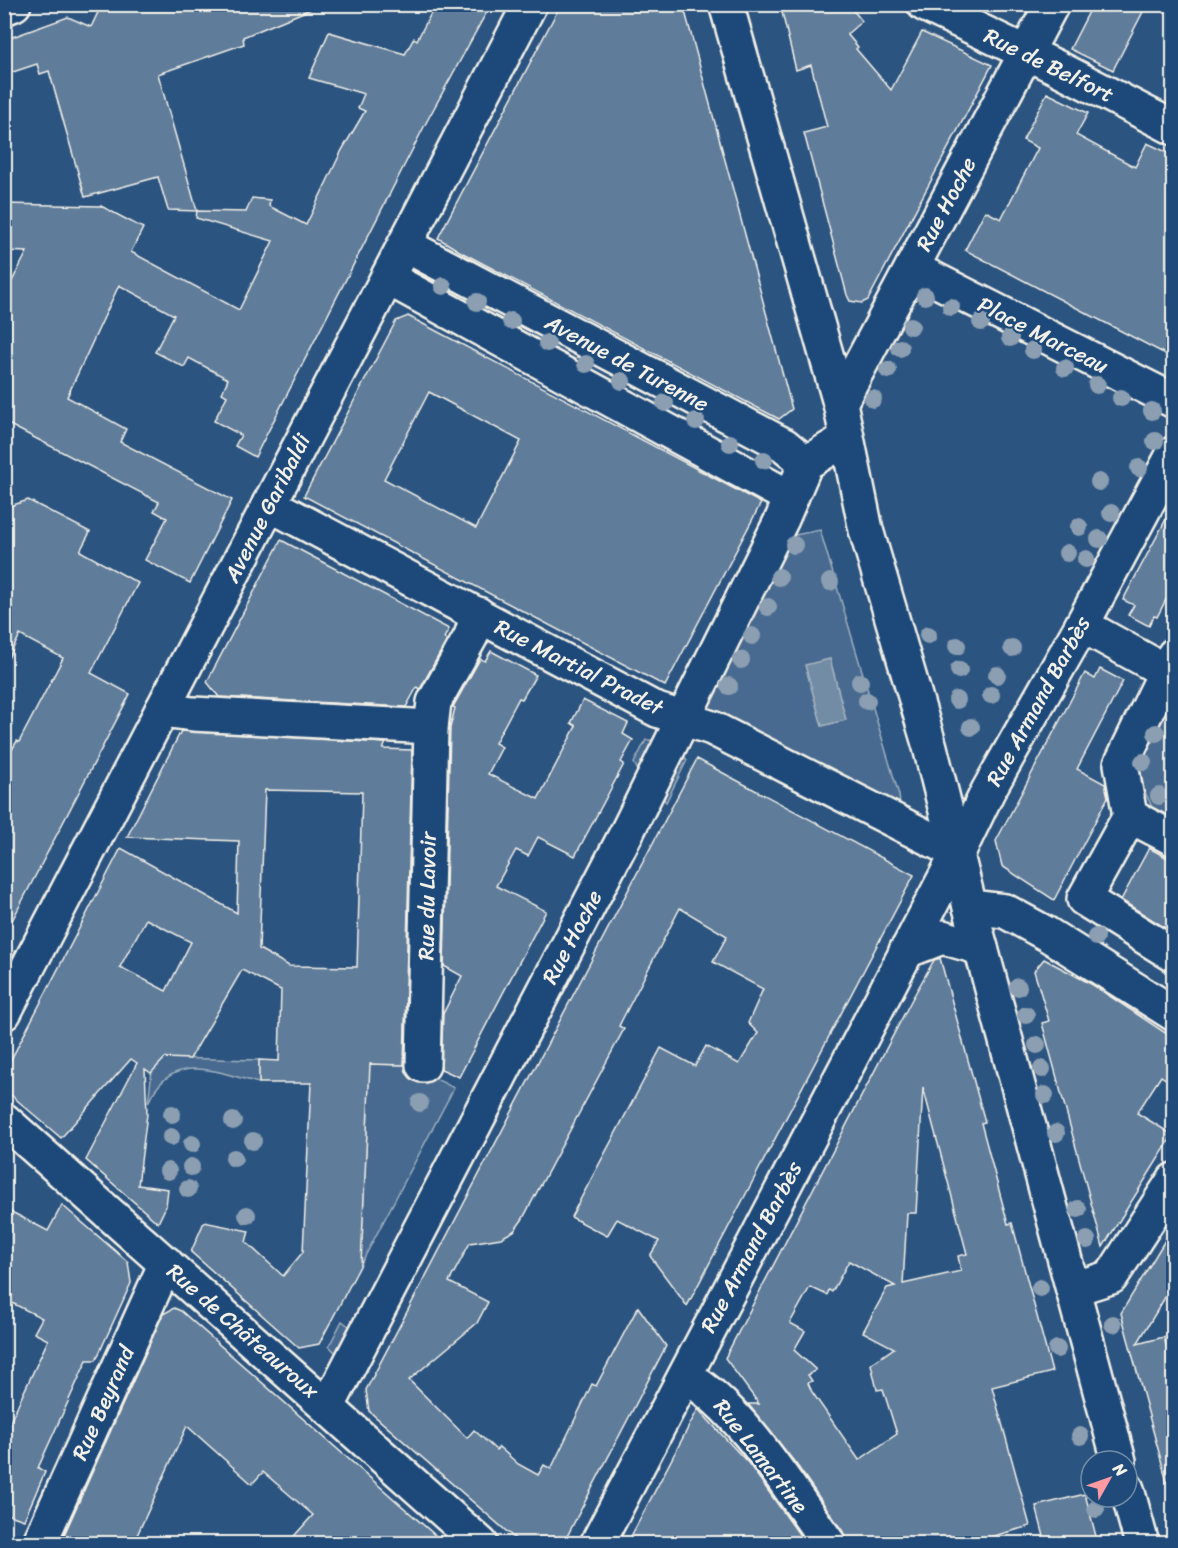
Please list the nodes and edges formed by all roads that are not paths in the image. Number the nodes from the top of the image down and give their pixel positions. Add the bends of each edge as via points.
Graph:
1 (14, 4) edge
2 (530, 4) edge
3 (726, 4) edge
4 (924, 4) edge
5 (1052, 4) edge
6 (4, 8) edge
7 (1025, 52) junction
8 (1173, 128) edge
9 (405, 245) junction
10 (912, 268) junction
11 (388, 278) junction
12 (1173, 401) edge
13 (840, 403) junction
14 (846, 439) junction
15 (1173, 453) edge
16 (807, 463) junction
17 (791, 498) junction
18 (269, 504) junction
19 (478, 615) junction
20 (1082, 625) junction
21 (1170, 667) edge
22 (162, 710) junction
23 (683, 718) junction
24 (431, 727) junction
25 (1130, 816) junction
26 (1173, 839) edge
27 (958, 853) junction
28 (970, 907) junction
29 (981, 948) junction
30 (906, 951) junction
31 (1173, 955) edge
32 (4, 1013) edge
33 (1173, 1014) edge
34 (423, 1065) dead end
35 (4, 1120) edge
36 (1173, 1180) edge
37 (166, 1263) junction
38 (1073, 1289) junction
39 (685, 1376) junction
40 (328, 1406) junction
41 (1116, 1449) edge
42 (1132, 1509) edge
43 (39, 1544) edge
44 (481, 1544) edge
45 (597, 1544) edge
46 (829, 1544) edge
47 (1142, 1544) edge

1 - 6 street
2 - 9 street, Avenue Garibaldi
3 - 13 street
4 - 7 street, Rue de Belfort
5 - 7 street, Rue Hoche
7 - 8 street, Rue de Belfort
7 - 10 street, Rue Hoche
9 - 11 street, Avenue Garibaldi
9 - 16 street, Avenue de Turenne via 784,445
10 - 12 street, Place Marceau
10 - 13 street, Rue Hoche
11 - 17 street, Avenue de Turenne
11 - 18 street, Avenue Garibaldi
13 - 14 street
14 - 16 street
14 - 27 street via 866,530
15 - 20 street, Rue Armand Barbès
16 - 17 street, Rue Hoche
17 - 23 street, Rue Hoche
18 - 19 street, Rue Martial Pradet
18 - 22 street, Avenue Garibaldi
19 - 23 street, Rue Martial Pradet via 657,710
19 - 24 street, Rue du Lavoir via 471,636 434,702
20 - 21 street
20 - 27 street, Rue Armand Barbès via 988,791
21 - 25 street via 1121,764
22 - 24 street
22 - 32 street, Avenue Garibaldi
23 - 27 street, Rue Martial Pradet via 712,728
23 - 40 street, Rue Hoche
24 - 34 street, Rue du Lavoir
25 - 26 street
25 - 31 street via 1084,899
27 - 28 street
27 - 30 street, Rue Armand Barbès
28 - 29 street
28 - 33 street via 1005,911
29 - 30 street via 942,937
29 - 38 street
30 - 39 street, Rue Armand Barbès
35 - 37 street, Rue de Châteauroux
36 - 38 street via 1111,1276
37 - 40 street, Rue de Châteauroux
37 - 43 street, Rue Beyrand
38 - 41 street
39 - 45 street, Rue Armand Barbès
39 - 46 street, Rue Lamartine via 731,1411
40 - 44 street, Rue de Châteauroux
42 - 47 street

